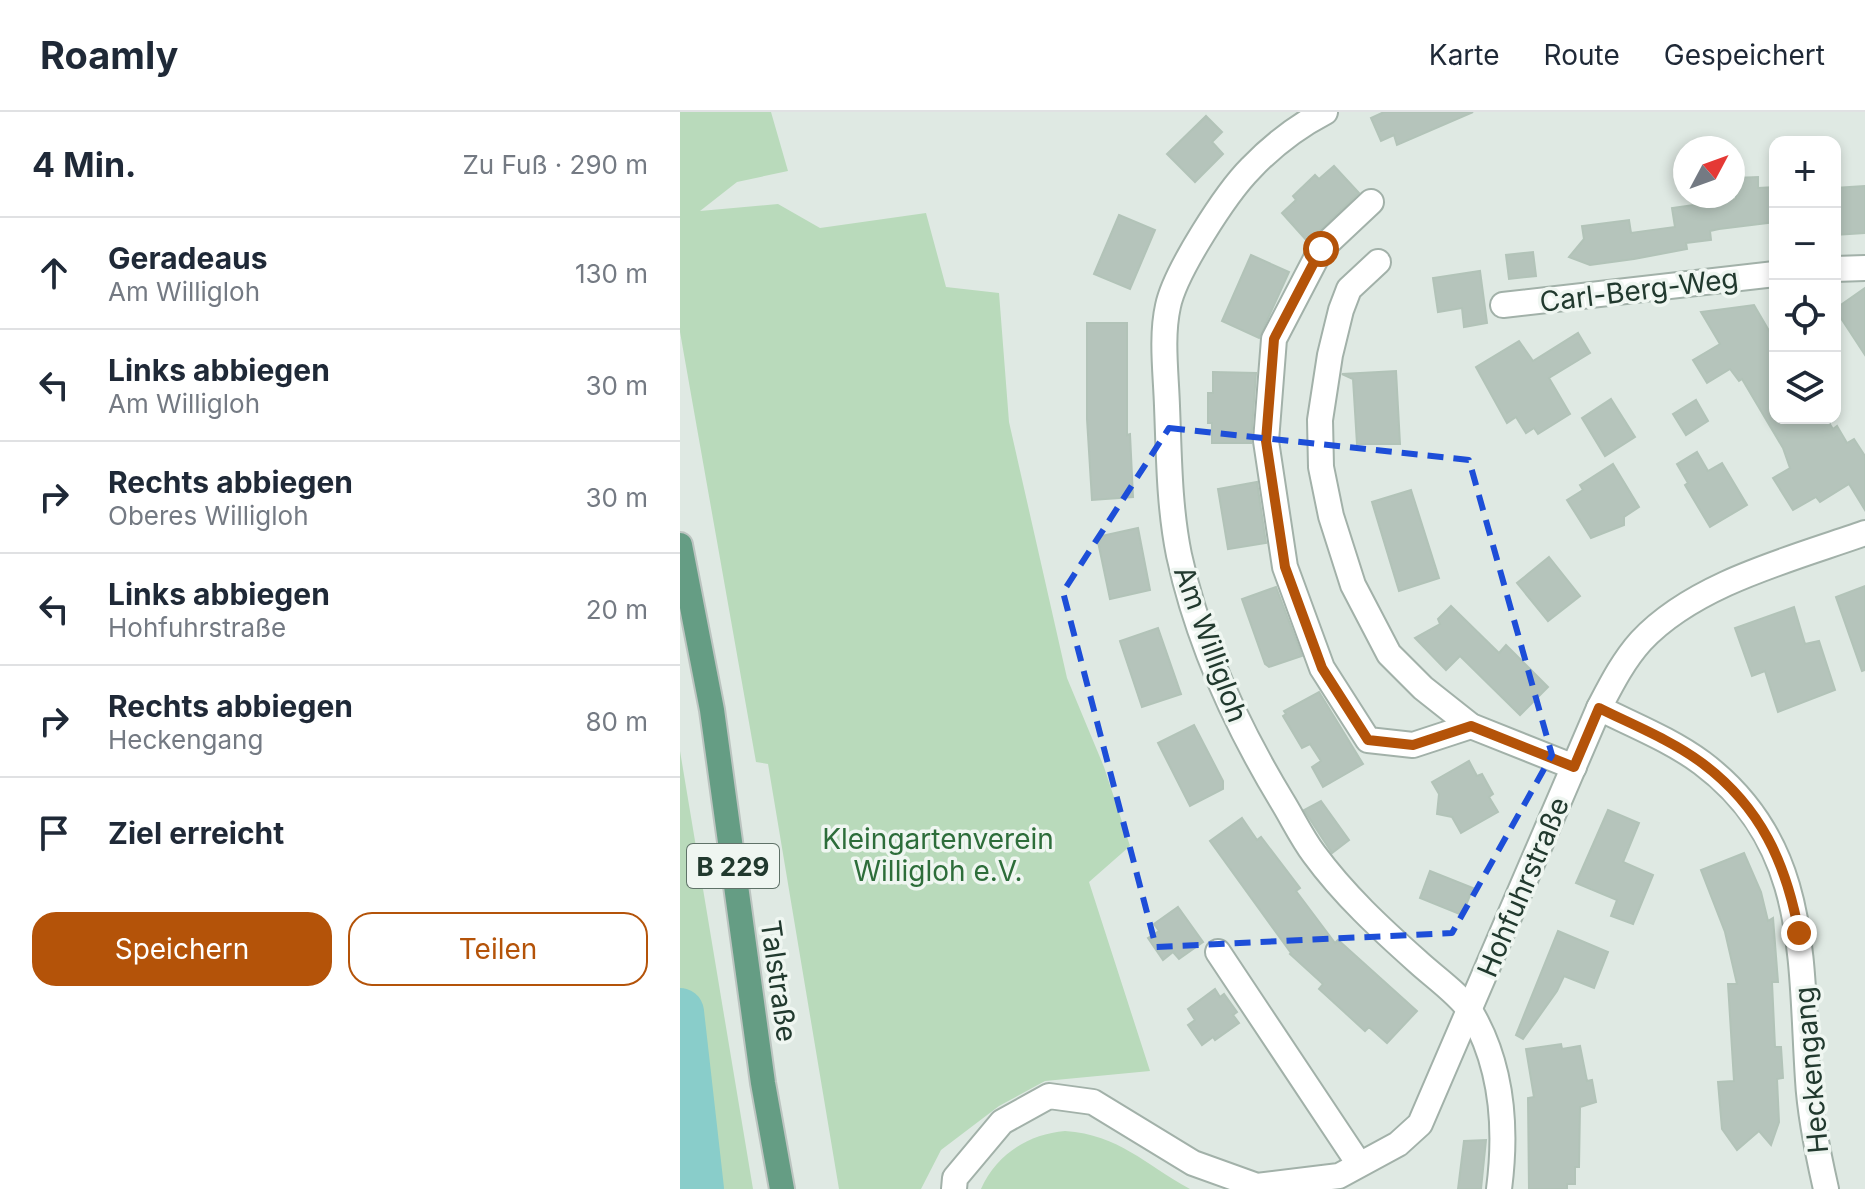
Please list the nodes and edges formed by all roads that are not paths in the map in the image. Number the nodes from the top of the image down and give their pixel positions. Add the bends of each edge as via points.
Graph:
1 (1325, 112) edge
2 (1371, 202) dead end
3 (1378, 262) dead end
4 (1865, 268) edge
5 (1841, 269) edge
6 (1769, 275) edge
7 (1503, 305) dead end
8 (1865, 533) edge
9 (680, 545) edge
10 (1599, 708) junction
11 (1471, 726) junction
12 (1574, 767) junction
13 (1218, 952) dead end
14 (1470, 1010) junction
15 (1350, 1176) edge
16 (782, 1189) edge
17 (954, 1189) edge
18 (1499, 1189) edge
19 (1826, 1189) edge

1 - 14 street, Am Willigloh via 1249,169 1181,270 1168,306 1168,439 1179,555 1201,632 1239,726 1313,853 1352,901
2 - 11 street via 1321,249 1274,339 1266,441 1285,567 1322,668 1368,740 1413,745
3 - 11 street via 1349,289 1341,310 1320,420 1321,467 1353,585 1389,654
4 - 5 street
6 - 7 street, Carl-Berg-Weg
8 - 10 street, Hohfuhrstraße via 1754,573 1665,619 1620,668
9 - 16 main road, Talstraße / B 229 via 712,710
10 - 12 street, Hohfuhrstraße
10 - 19 street, Heckengang via 1702,762 1760,823 1778,854 1799,933 1808,1083
11 - 12 street
12 - 14 street, Hohfuhrstraße
13 - 15 street
14 - 15 street, Hohfuhrstraße via 1420,1124
14 - 18 street via 1494,1064 1501,1099
15 - 17 street, Hohfuhrstraße via 1253,1185 1193,1163 1093,1102 1049,1096 1002,1122 955,1178

